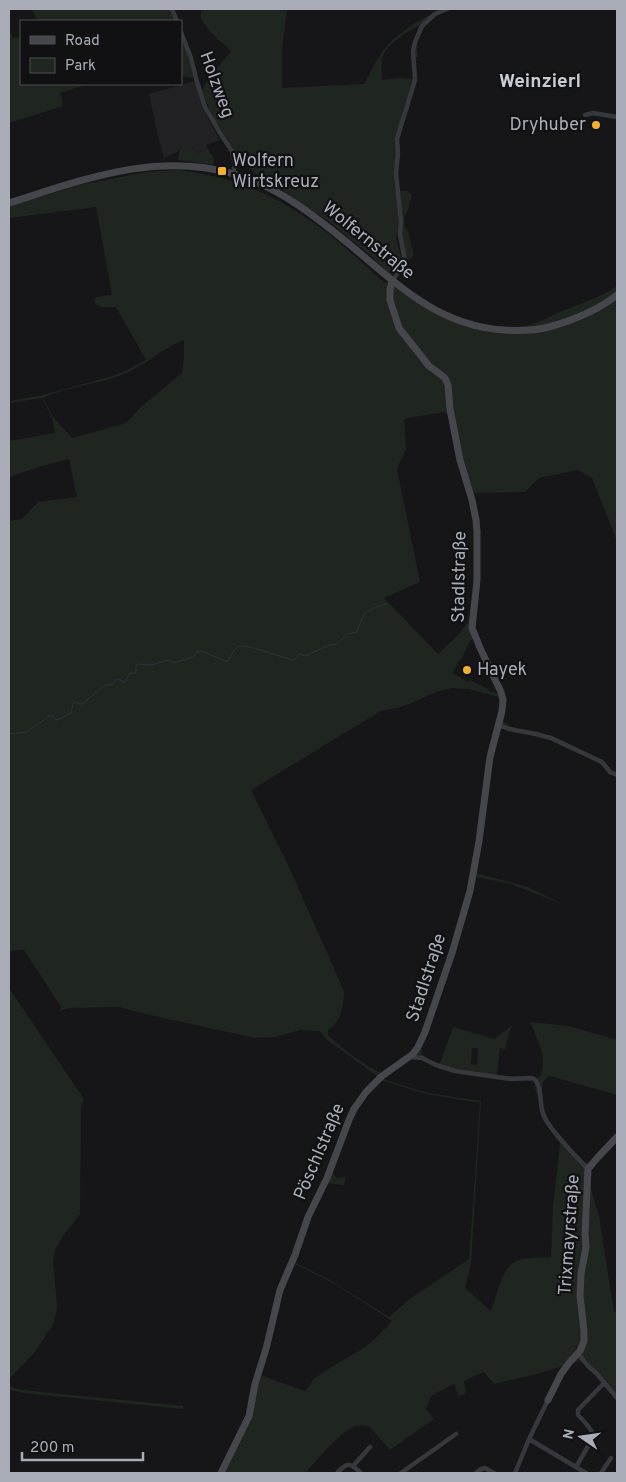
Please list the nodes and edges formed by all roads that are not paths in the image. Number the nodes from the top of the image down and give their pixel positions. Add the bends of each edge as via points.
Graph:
1 (447, 9) edge
2 (182, 34) edge
3 (585, 115) dead end
4 (617, 117) edge
5 (233, 174) junction
6 (9, 203) edge
7 (392, 281) junction
8 (617, 295) edge
9 (499, 724) junction
10 (617, 775) edge
11 (418, 1047) junction
12 (410, 1057) junction
13 (422, 1058) junction
14 (617, 1137) edge
15 (588, 1170) junction
16 (578, 1353) junction
17 (604, 1382) junction
18 (617, 1398) edge
19 (548, 1400) joint
20 (456, 1434) dead end
21 (529, 1439) junction
22 (370, 1447) dead end
23 (611, 1458) dead end
24 (353, 1466) junction
25 (576, 1467) junction
26 (220, 1473) edge
27 (337, 1473) edge
28 (362, 1473) edge
29 (401, 1473) edge
30 (476, 1473) edge
31 (494, 1473) edge
32 (515, 1473) edge
33 (586, 1473) edge
34 (601, 1473) edge

1 - 7 street via 435,14 422,26 413,51 415,80 397,139 396,173 404,265
2 - 5 street, Holzweg via 205,107 232,151
3 - 4 street
5 - 6 street, Wolfernstraße via 189,166 146,166
5 - 7 street, Wolfernstraße via 270,189 313,215
7 - 8 street, Wolfernstraße via 420,302 447,316 491,329 531,330 560,324 588,314
7 - 9 street, Stadlstraße via 390,300 399,328 448,385 458,452 475,512 477,532 472,628 502,696
9 - 10 street via 551,738 602,762
9 - 11 street, Stadlstraße via 493,740 470,890 452,953
11 - 12 street, Stadlstraße
11 - 13 street
12 - 13 street
12 - 26 street, Pöschlstraße via 373,1084 349,1120 280,1290 249,1416
13 - 15 street via 455,1071 535,1079 548,1123
14 - 15 street, Trixmayrstraße
15 - 16 street, Trixmayrstraße via 586,1249 580,1296 584,1331 583,1345
16 - 17 street
16 - 19 street via 564,1369
17 - 18 street
17 - 25 street via 578,1410 578,1415 594,1436
19 - 21 street
20 - 29 street
21 - 25 street
21 - 32 street
22 - 24 street
23 - 34 street
24 - 27 street via 344,1466
24 - 28 street
25 - 33 street
30 - 31 street via 484,1468

